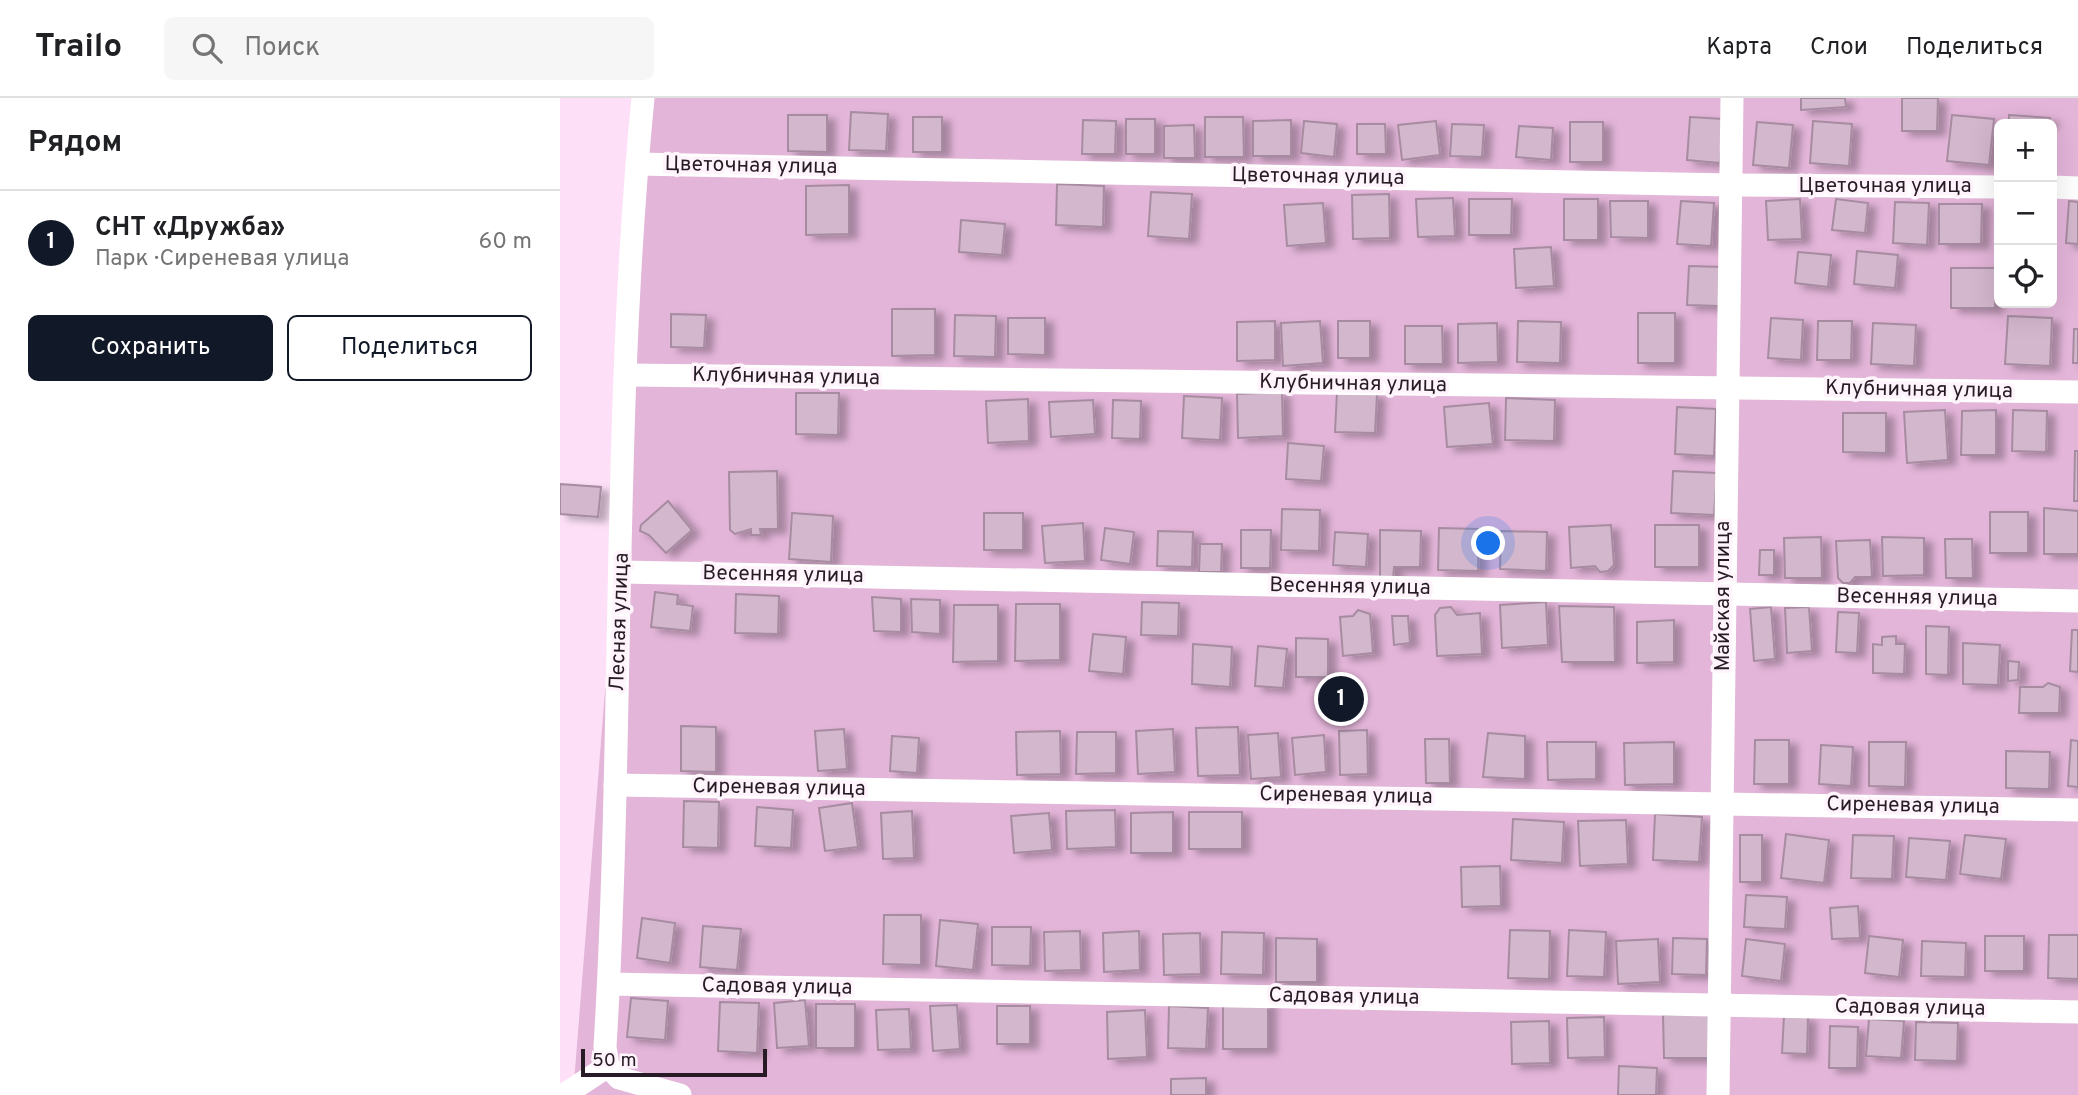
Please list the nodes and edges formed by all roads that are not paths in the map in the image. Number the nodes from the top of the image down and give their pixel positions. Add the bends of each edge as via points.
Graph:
1 (643, 98) edge
2 (1732, 98) edge
3 (637, 163) junction
4 (1730, 185) junction
5 (1994, 187) edge
6 (2057, 187) edge
7 (2078, 188) edge
8 (627, 375) junction
9 (1726, 388) junction
10 (2078, 392) edge
11 (621, 572) junction
12 (1723, 595) junction
13 (2078, 601) edge
14 (615, 785) junction
15 (1723, 802) junction
16 (2078, 810) edge
17 (609, 984) junction
18 (1719, 1003) junction
19 (2078, 1012) edge
20 (608, 1066) junction
21 (564, 1095) edge
22 (680, 1095) edge
23 (1718, 1095) edge

1 - 3 street, Лесная улица
2 - 4 street, Майская улица
3 - 4 street, Цветочная улица
3 - 8 street, Лесная улица
4 - 5 street, Цветочная улица
4 - 9 street, Майская улица
6 - 7 street
8 - 9 street, Клубничная улица
8 - 11 street, Лесная улица
9 - 10 street, Клубничная улица
9 - 12 street, Майская улица
11 - 12 street, Весенняя улица
11 - 14 street, Лесная улица
12 - 13 street, Весенняя улица
12 - 15 street, Майская улица
14 - 15 street, Сиреневая улица
14 - 17 street, Лесная улица
15 - 16 street, Сиреневая улица
15 - 18 street, Майская улица
17 - 18 street, Садовая улица
17 - 20 street, Лесная улица
18 - 19 street, Садовая улица
18 - 23 street, Майская улица
20 - 21 street
20 - 22 street via 619,1078

